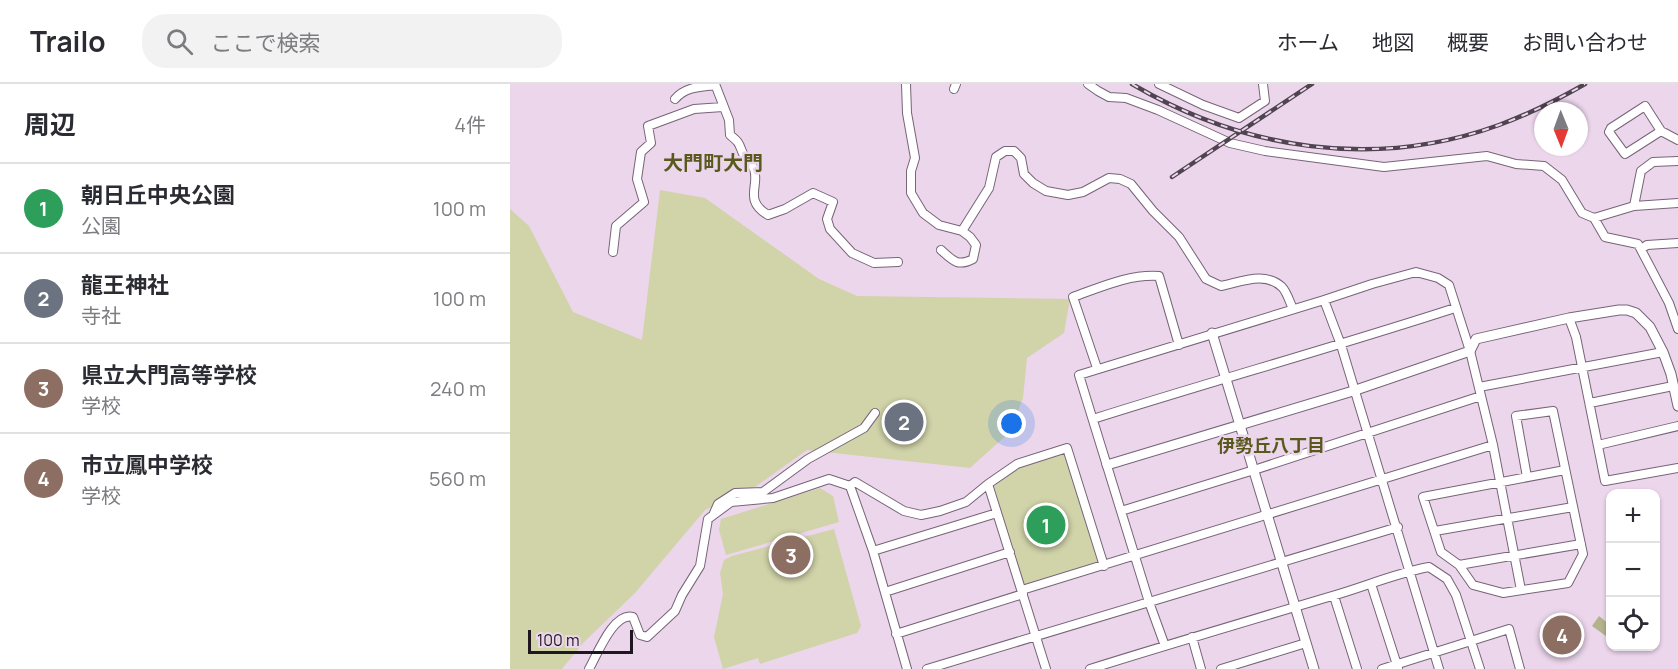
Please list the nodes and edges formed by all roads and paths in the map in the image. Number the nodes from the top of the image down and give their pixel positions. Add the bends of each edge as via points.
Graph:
1 (715, 84) edge
2 (906, 84) edge
3 (1088, 84) edge
4 (1160, 84) edge
5 (1263, 84) edge
6 (1173, 87) edge
7 (675, 99) dead end
8 (723, 108) junction
9 (1661, 130) junction
10 (1678, 140) edge
11 (1678, 161) edge
12 (1678, 204) edge
13 (1634, 206) junction
14 (1594, 218) junction
15 (962, 231) junction
16 (1678, 243) edge
17 (1641, 249) junction
18 (941, 250) dead end
19 (613, 252) dead end
20 (898, 262) dead end
21 (1324, 300) junction
22 (1455, 308) junction
23 (1293, 309) junction
24 (1569, 318) junction
25 (1678, 329) edge
26 (1212, 333) junction
27 (1179, 345) junction
28 (1341, 345) junction
29 (1470, 351) junction
30 (1663, 352) junction
31 (1097, 368) junction
32 (1582, 368) junction
33 (1225, 378) junction
34 (1673, 386) junction
35 (1353, 391) junction
36 (1480, 392) junction
37 (1590, 403) junction
38 (1678, 406) edge
39 (875, 413) dead end
40 (1093, 419) junction
41 (1239, 425) junction
42 (1678, 426) edge
43 (1367, 433) junction
44 (1493, 445) junction
45 (1598, 445) junction
46 (1107, 465) junction
47 (1678, 468) edge
48 (1254, 470) junction
49 (1565, 470) junction
50 (1527, 477) junction
51 (1383, 480) junction
52 (1502, 483) junction
53 (988, 484) junction
54 (850, 486) junction
55 (1573, 507) junction
56 (1121, 511) junction
57 (997, 513) junction
58 (712, 516) junction
59 (1267, 516) junction
60 (1508, 518) junction
61 (1398, 527) junction
62 (1435, 531) junction
63 (1581, 544) junction
64 (873, 551) junction
65 (1010, 552) junction
66 (1515, 554) junction
67 (1135, 557) junction
68 (1282, 562) junction
69 (1459, 565) junction
70 (1104, 566) junction
71 (1410, 571) junction
72 (1371, 584) junction
73 (1521, 590) junction
74 (885, 592) junction
75 (1023, 592) junction
76 (1334, 596) junction
77 (1149, 602) junction
78 (1294, 607) junction
79 (896, 634) junction
80 (1036, 636) junction
81 (1192, 637) junction
82 (1471, 641) junction
83 (1306, 643) junction
84 (1164, 646) junction
85 (1434, 653) junction
86 (1398, 667) edge
87 (589, 669) edge
88 (907, 669) edge
89 (927, 669) edge
90 (1046, 669) edge
91 (1090, 669) edge
92 (1201, 669) edge
93 (1221, 669) edge
94 (1314, 669) edge
95 (1357, 669) edge
96 (1382, 669) edge
97 (1439, 669) edge
98 (1480, 669) edge
99 (1520, 669) edge

1 - 7 street via 691,88
1 - 8 street
2 - 15 street via 915,158 911,193 923,213 939,225
3 - 14 street via 1109,97 1126,98 1158,110 1230,143 1265,151 1384,167 1486,156 1544,166 1562,180 1582,213
4 - 6 street
5 - 6 street via 1265,101 1239,118
8 - 19 street via 694,109 648,126 651,143 641,152 638,180 644,202 616,226
8 - 20 street via 730,135 740,142 754,169 754,197 759,209 768,214 785,209 813,193 833,202 827,219 830,229 852,253 874,263
9 - 9 street via 1645,106 1609,132 1625,154
9 - 10 street
11 - 13 street via 1653,162 1641,171
12 - 13 street
13 - 14 street
14 - 17 street via 1605,237 1638,244
15 - 18 street via 976,245 974,259 957,263
15 - 23 street via 989,188 996,157 1014,151 1021,158 1024,174 1046,191 1068,195 1083,192 1109,178 1131,184 1179,237 1206,279 1221,286 1253,278 1269,279 1284,288
16 - 17 street
17 - 25 street
21 - 22 street via 1416,272 1449,285
21 - 23 street
21 - 28 street
22 - 28 street
22 - 29 street
23 - 26 street
24 - 29 street via 1476,339
24 - 30 street via 1618,310 1636,312 1650,327
24 - 32 street
26 - 27 street
26 - 33 street
27 - 31 street
27 - 31 street via 1159,276 1143,275 1114,282 1073,297
28 - 33 street
28 - 35 street
29 - 35 street
29 - 36 street
30 - 32 street
30 - 34 street
31 - 40 street via 1079,375
32 - 36 street
32 - 37 street
33 - 40 street
33 - 41 street
34 - 37 street
34 - 38 street
35 - 41 street
35 - 43 street
36 - 43 street
36 - 44 street
37 - 45 street
39 - 58 street via 864,428 808,459 763,492 735,493 718,504
40 - 46 street
41 - 46 street
41 - 48 street
42 - 45 street
43 - 48 street
43 - 51 street
44 - 51 street
44 - 52 street
45 - 47 street via 1605,481
46 - 56 street
48 - 56 street
48 - 59 street
49 - 50 street
49 - 50 street via 1553,411 1516,416
49 - 55 street
50 - 52 street
51 - 59 street
51 - 61 street
52 - 60 street
52 - 62 street via 1423,496
53 - 54 street via 966,502 921,515 904,511 855,482
53 - 57 street
53 - 70 street via 1017,464 1066,448
54 - 58 street via 829,479 773,498 731,501
54 - 64 street
55 - 60 street
55 - 63 street
56 - 67 street
57 - 64 street
57 - 65 street
58 - 87 street via 705,529 700,566 675,611 647,637 640,635 633,617 621,618
59 - 67 street
59 - 68 street
60 - 62 street
60 - 66 street
61 - 68 street
61 - 71 street
62 - 69 street via 1441,552
63 - 66 street
63 - 73 street via 1583,554 1568,583
64 - 74 street
65 - 74 street
65 - 75 street
66 - 69 street
66 - 73 street
67 - 70 street
67 - 77 street
68 - 77 street
68 - 78 street
69 - 73 street via 1473,585 1503,593
70 - 75 street
71 - 72 street
71 - 82 street via 1429,567 1447,579
71 - 85 street
72 - 76 street
72 - 86 street
74 - 79 street
75 - 79 street
75 - 80 street
76 - 78 street
76 - 95 street
77 - 80 street
77 - 84 street
78 - 81 street
78 - 83 street
79 - 88 street
80 - 89 street
80 - 90 street
81 - 84 street
81 - 92 street
82 - 85 street
82 - 98 street
82 - 99 street via 1509,629
83 - 93 street
83 - 94 street
84 - 91 street
85 - 86 street
85 - 97 street
86 - 96 street

